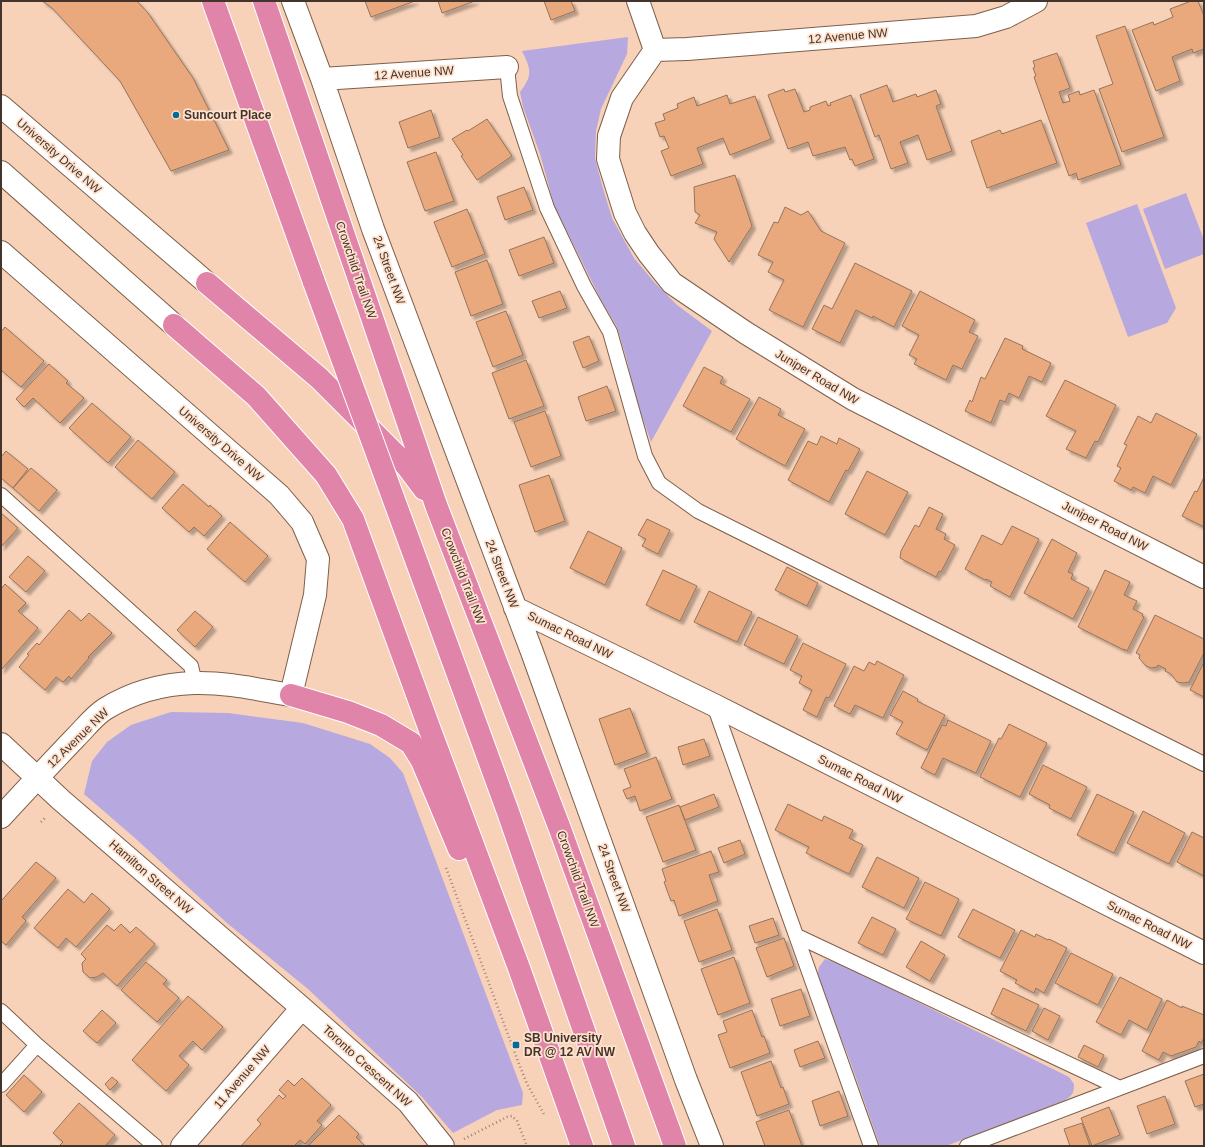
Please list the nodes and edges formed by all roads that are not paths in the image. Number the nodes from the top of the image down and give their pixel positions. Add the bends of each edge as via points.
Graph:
1 (213, 1) edge
2 (264, 1) edge
3 (293, 1) edge
4 (638, 1) edge
5 (1036, 1) edge
6 (1003, 9) edge
7 (655, 50) junction
8 (507, 67) joint
9 (322, 79) junction
10 (1, 106) edge
11 (1, 172) edge
12 (1, 252) edge
13 (207, 283) joint
14 (174, 325) joint
15 (1, 495) edge
16 (436, 505) junction
17 (1204, 577) edge
18 (515, 608) junction
19 (195, 683) junction
20 (291, 695) junction
21 (714, 705) junction
22 (1, 744) edge
23 (1204, 764) edge
24 (37, 776) junction
25 (1, 817) edge
26 (797, 936) junction
27 (1204, 953) edge
28 (519, 968) junction
29 (302, 1008) junction
30 (1, 1011) edge
31 (37, 1045) junction
32 (1204, 1056) edge
33 (1, 1085) edge
34 (1120, 1088) junction
35 (155, 1146) edge
36 (182, 1146) edge
37 (443, 1146) edge
38 (582, 1146) edge
39 (624, 1146) edge
40 (675, 1146) edge
41 (712, 1146) edge
42 (871, 1146) edge
43 (967, 1146) edge

1 - 39 highway, bridge via 508,812
2 - 16 highway, Crowchild Trail NW
3 - 9 street, 24 Street NW
4 - 7 street
5 - 6 street, 12 Avenue NW
6 - 7 street, 12 Avenue NW via 976,26
7 - 17 street, Juniper Road NW via 622,98 610,136 608,159 634,233 672,283 852,399
8 - 9 street, 12 Avenue NW
8 - 23 lane via 510,96 547,208 584,286 610,332 645,456 658,483 698,510
9 - 18 street, 24 Street NW via 373,229
10 - 13 street, University Drive NW
11 - 14 street
12 - 20 street, University Drive NW via 279,495 302,522 318,558 315,595
13 - 16 highway via 319,378 406,465
14 - 28 highway via 256,396 326,475 353,519
15 - 19 lane via 191,666
16 - 40 highway, Crowchild Trail NW via 560,829
18 - 21 street, Sumac Road NW
18 - 41 street, 24 Street NW
19 - 20 street, 12 Avenue NW
19 - 24 street, 12 Avenue NW via 148,690 103,710
20 - 28 highway via 382,725 411,743 422,762 473,881
21 - 26 lane
21 - 27 street, Sumac Road NW
22 - 24 street, Hamilton Street NW
24 - 25 street, 12 Avenue NW
24 - 29 street, Hamilton Street NW
26 - 34 lane
26 - 42 lane
28 - 38 highway
29 - 36 street, 11 Avenue NW
29 - 37 street, Toronto Crescent NW via 408,1102
30 - 31 lane
31 - 33 lane
31 - 35 lane
32 - 34 lane
34 - 43 lane

